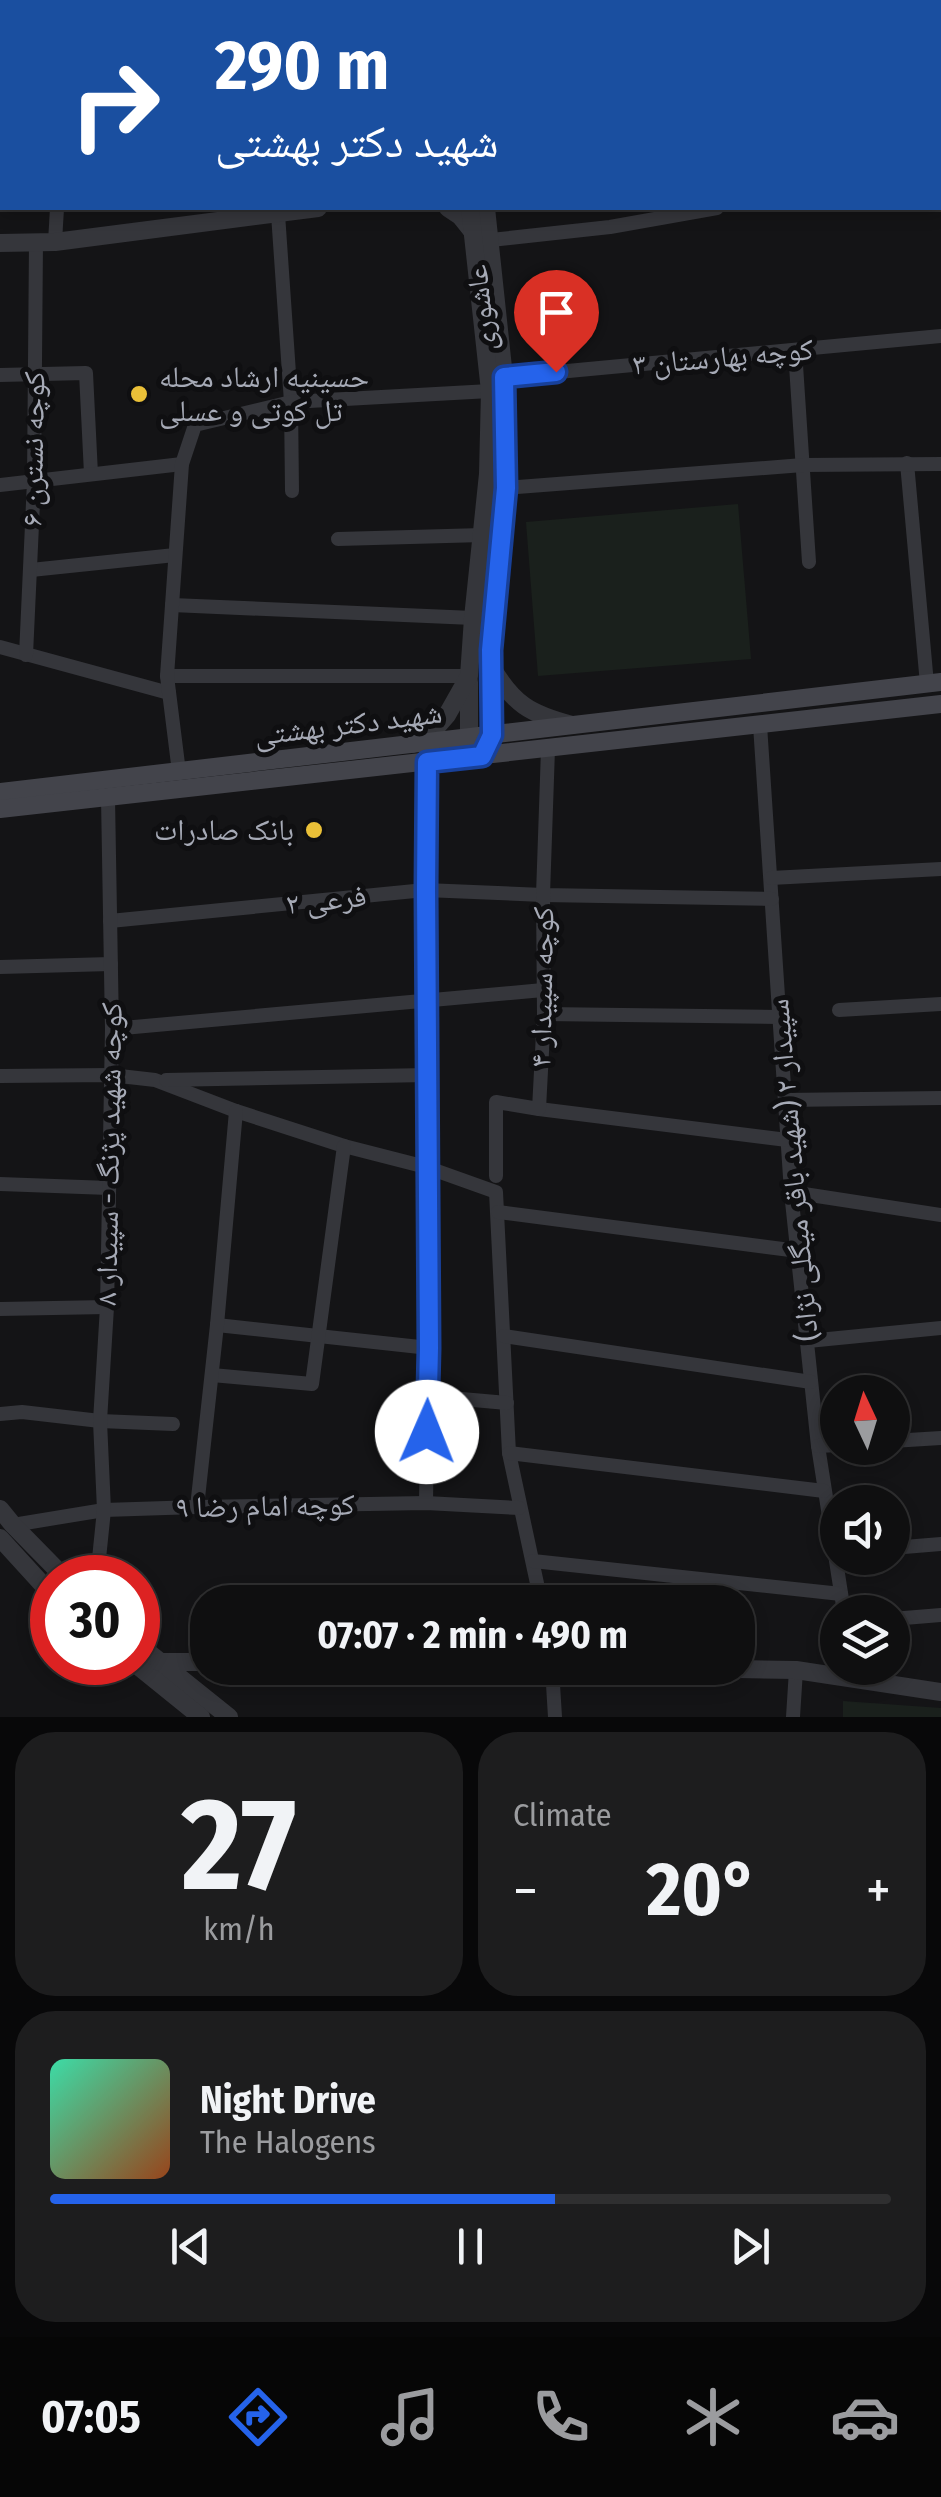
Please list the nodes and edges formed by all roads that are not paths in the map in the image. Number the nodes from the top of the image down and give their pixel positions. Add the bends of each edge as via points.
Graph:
1 (57, 210) edge
2 (305, 210) edge
3 (451, 210) edge
4 (471, 210) edge
5 (486, 210) edge
6 (706, 210) edge
7 (278, 214) junction
8 (482, 236) junction
9 (45, 242) junction
10 (0, 244) edge
11 (941, 336) edge
12 (795, 350) junction
13 (34, 374) junction
14 (0, 375) edge
15 (504, 377) junction
16 (490, 391) junction
17 (291, 402) junction
18 (907, 463) junction
19 (182, 464) junction
20 (941, 464) edge
21 (803, 465) junction
22 (92, 474) junction
23 (34, 481) junction
24 (0, 485) edge
25 (506, 488) junction
26 (292, 491) dead end
27 (483, 536) junction
28 (338, 539) dead end
29 (175, 555) junction
30 (809, 562) dead end
31 (31, 570) junction
32 (172, 606) junction
33 (473, 618) junction
34 (0, 647) edge
35 (470, 648) junction
36 (26, 655) junction
37 (491, 658) junction
38 (167, 676) junction
39 (469, 676) junction
40 (934, 683) edge
41 (169, 693) junction
42 (941, 704) edge
43 (572, 725) junction
44 (760, 725) junction
45 (492, 735) junction
46 (469, 737) junction
47 (412, 744) junction
48 (548, 749) junction
49 (482, 756) junction
50 (427, 762) junction
51 (179, 772) junction
52 (0, 792) edge
53 (108, 798) junction
54 (0, 809) edge
55 (941, 869) edge
56 (771, 878) junction
57 (426, 890) junction
58 (543, 895) junction
59 (772, 898) junction
60 (110, 921) junction
61 (111, 964) junction
62 (0, 966) edge
63 (543, 990) junction
64 (427, 1000) junction
65 (941, 1004) edge
66 (839, 1010) dead end
67 (544, 1014) junction
68 (780, 1018) junction
69 (112, 1030) junction
70 (428, 1074) junction
71 (110, 1075) junction
72 (0, 1076) edge
73 (155, 1080) junction
74 (941, 1098) edge
75 (785, 1100) junction
76 (539, 1109) junction
77 (236, 1111) junction
78 (787, 1140) junction
79 (344, 1146) junction
80 (426, 1167) junction
81 (0, 1184) edge
82 (496, 1184) junction
83 (109, 1188) junction
84 (791, 1192) junction
85 (498, 1212) junction
86 (941, 1215) edge
87 (798, 1251) junction
88 (107, 1307) junction
89 (0, 1308) edge
90 (217, 1325) junction
91 (941, 1328) edge
92 (317, 1335) junction
93 (504, 1336) junction
94 (808, 1341) junction
95 (429, 1348) junction
96 (212, 1375) junction
97 (812, 1382) junction
98 (428, 1396) junction
99 (507, 1402) junction
100 (0, 1414) edge
101 (100, 1420) junction
102 (173, 1424) dead end
103 (941, 1438) edge
104 (910, 1440) edge
105 (818, 1446) joint
106 (509, 1453) junction
107 (823, 1485) edge
108 (820, 1491) edge
109 (426, 1504) junction
110 (198, 1507) junction
111 (519, 1508) junction
112 (0, 1510) edge
113 (104, 1510) junction
114 (6, 1531) edge
115 (941, 1544) edge
116 (910, 1547) edge
117 (36, 1555) edge
118 (99, 1555) edge
119 (533, 1561) junction
120 (30, 1564) edge
121 (839, 1575) edge
122 (537, 1585) edge
123 (841, 1594) joint
124 (941, 1615) edge
125 (910, 1618) edge
126 (160, 1662) edge
127 (190, 1662) edge
128 (160, 1663) edge
129 (755, 1669) edge
130 (796, 1670) junction
131 (820, 1672) edge
132 (160, 1684) edge
133 (553, 1685) edge
134 (906, 1685) edge
135 (941, 1692) edge
136 (201, 1717) edge
137 (229, 1717) edge
138 (555, 1717) edge
139 (793, 1717) edge

1 - 9 street, کوچه نسترن ۶
2 - 7 street
3 - 8 street
4 - 8 street, عاشوری
5 - 8 street, عاشوری
6 - 8 street via 610,227
7 - 9 street
7 - 17 street
8 - 15 street, عاشوری
8 - 16 street, عاشوری
9 - 10 street
9 - 13 street, کوچه نسترن ۶
11 - 12 street, کوچه بهارستان ۳
12 - 15 street, کوچه بهارستان ۳
12 - 21 street
13 - 14 street
13 - 22 street via 86,373
13 - 23 street, کوچه نسترن ۶
15 - 25 street, عاشوری
16 - 17 street
16 - 27 street, عاشوری
17 - 19 street via 195,425
17 - 26 street
18 - 20 street
18 - 21 street
18 - 40 street
19 - 22 street
19 - 29 street
21 - 25 street
21 - 30 street
22 - 23 street
23 - 24 street
23 - 31 street, کوچه نسترن ۶
25 - 37 street, عاشوری
27 - 28 street
27 - 33 street, عاشوری
29 - 31 street
29 - 32 street
31 - 36 street, کوچه نسترن ۶
32 - 33 street
32 - 38 street
33 - 35 street, عاشوری
34 - 36 street
35 - 37 street
35 - 39 street, عاشوری
36 - 41 street
37 - 43 street via 504,688 520,703
37 - 45 street, عاشوری
38 - 39 street
38 - 41 street
39 - 46 street
39 - 47 street, عاشوری via 447,716
40 - 43 main road, شهید دکتر بهشتی
41 - 51 street
42 - 44 main road, شهید دکتر بهشتی
43 - 45 main road, شهید دکتر بهشتی
44 - 48 main road, شهید دکتر بهشتی
44 - 56 street, سپیدار ۲ (شهید باقر میگلی نژاد)
45 - 46 main road, شهید دکتر بهشتی
45 - 49 street
46 - 47 main road, شهید دکتر بهشتی
46 - 49 street
47 - 51 main road, شهید دکتر بهشتی
48 - 49 main road, شهید دکتر بهشتی
48 - 58 street, کوچه سپیدار ۴
49 - 50 main road, شهید دکتر بهشتی
50 - 53 main road, شهید دکتر بهشتی
50 - 57 street
51 - 52 main road, شهید دکتر بهشتی
53 - 54 main road, شهید دکتر بهشتی
53 - 60 street, کوچه شهید پژنگ - سپیدار ۸
55 - 56 street
56 - 59 street, سپیدار ۲ (شهید باقر میگلی نژاد)
57 - 58 street, فرعی ۲
57 - 60 street, فرعی ۲
57 - 64 street
58 - 59 street, فرعی ۲
58 - 63 street, کوچه سپیدار ۴
59 - 68 street, سپیدار ۲ (شهید باقر میگلی نژاد)
60 - 61 street, کوچه شهید پژنگ - سپیدار ۸
61 - 62 street
61 - 69 street, کوچه شهید پژنگ - سپیدار ۸
63 - 64 street
63 - 67 street, کوچه سپیدار ۴
64 - 69 street
64 - 70 street
65 - 66 street
67 - 68 street
67 - 76 street, کوچه سپیدار ۴
68 - 75 street, سپیدار ۲ (شهید باقر میگلی نژاد)
69 - 71 street, کوچه شهید پژنگ - سپیدار ۸
70 - 73 street
70 - 80 street
71 - 72 street
71 - 73 street
71 - 83 street, کوچه شهید پژنگ - سپیدار ۸
73 - 77 street
74 - 75 street
75 - 78 street, سپیدار ۲ (شهید باقر میگلی نژاد)
76 - 78 street
76 - 82 street, کوچه سپیدار ۴ via 496,1102
77 - 79 street
77 - 90 street
78 - 84 street, سپیدار ۲ (شهید باقر میگلی نژاد)
79 - 80 street
79 - 92 street
80 - 82 street
80 - 95 street
81 - 83 street
82 - 85 street, کوچه سپیدار ۴
83 - 88 street, کوچه شهید پژنگ - سپیدار ۸
84 - 86 street
84 - 87 street, سپیدار ۲ (شهید باقر میگلی نژاد)
85 - 87 street
85 - 93 street, کوچه سپیدار ۴
87 - 94 street, سپیدار ۲ (شهید باقر میگلی نژاد)
88 - 89 street
88 - 101 street, کوچه شهید پژنگ - سپیدار ۸
90 - 92 street
90 - 96 street
91 - 94 street
92 - 95 street
92 - 96 street via 312,1384
93 - 97 street
93 - 99 street, کوچه سپیدار ۴
94 - 97 street, سپیدار ۲ (شهید باقر میگلی نژاد)
95 - 98 street
96 - 110 street
97 - 105 street, سپیدار ۲ (شهید باقر میگلی نژاد)
98 - 99 street
98 - 109 street
99 - 106 street, کوچه سپیدار ۴
100 - 101 street
101 - 102 street
101 - 113 street, کوچه شهید پژنگ - سپیدار ۸
103 - 104 street
105 - 107 street, سپیدار ۲ (شهید باقر میگلی نژاد)
106 - 108 street
106 - 111 street, کوچه سپیدار ۴
109 - 110 street, کوچه امام رضا ۹
109 - 111 street, کوچه امام رضا ۹
110 - 113 street, کوچه امام رضا ۹
111 - 119 street, کوچه سپیدار ۴
112 - 114 street
113 - 114 street, کوچه امام رضا ۹
113 - 118 street, کوچه شهید پژنگ - سپیدار ۸
114 - 117 street
114 - 120 street
115 - 116 street
119 - 122 street, کوچه سپیدار ۴
119 - 123 street
121 - 123 street, سپیدار ۲ (شهید باقر میگلی نژاد)
124 - 125 street
126 - 127 street
128 - 137 street
129 - 130 street
130 - 131 street
130 - 139 street
132 - 136 street
133 - 138 street
134 - 135 street

